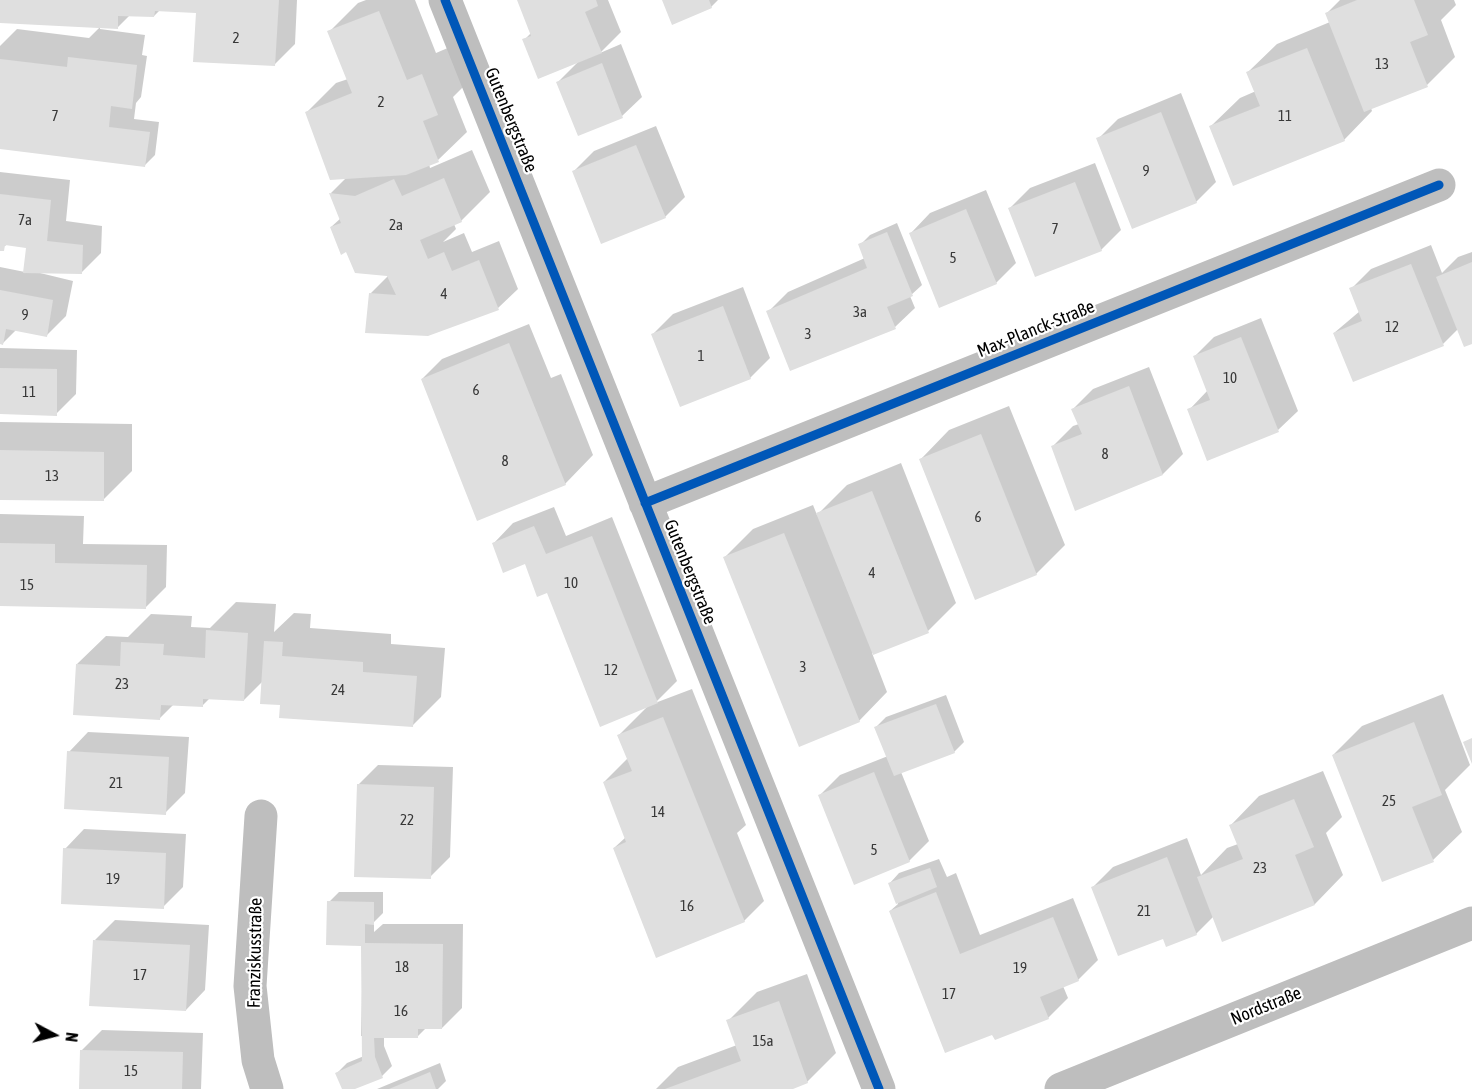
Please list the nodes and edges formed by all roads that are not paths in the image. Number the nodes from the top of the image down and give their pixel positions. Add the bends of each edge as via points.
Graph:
1 (445, 0) edge
2 (1439, 185) dead end
3 (645, 503) junction
4 (261, 816) dead end
5 (1472, 923) edge
6 (267, 1089) edge
7 (879, 1089) edge
8 (1061, 1089) edge

1 - 3 street, Gutenbergstraße
2 - 3 street, Max-Planck-Straße
3 - 7 street, Gutenbergstraße
4 - 6 street, Franziskusstraße via 250,986 258,1060
5 - 8 street, Nordstraße

